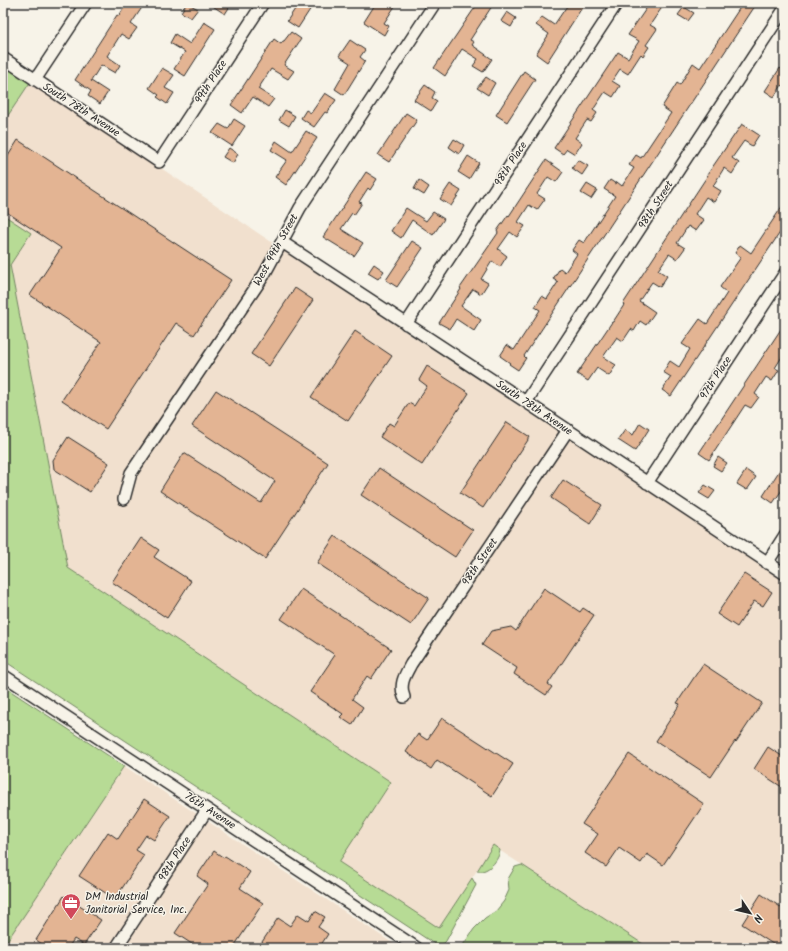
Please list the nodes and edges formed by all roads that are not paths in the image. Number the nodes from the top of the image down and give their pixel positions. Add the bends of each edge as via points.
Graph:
1 (86, 3) edge
2 (263, 3) edge
3 (436, 3) edge
4 (617, 3) edge
5 (785, 8) edge
6 (3, 58) edge
7 (35, 80) junction
8 (159, 162) joint
9 (282, 242) junction
10 (785, 273) edge
11 (406, 324) junction
12 (526, 402) junction
13 (568, 430) junction
14 (647, 483) junction
15 (124, 499) dead end
16 (785, 535) edge
17 (767, 563) junction
18 (785, 574) edge
19 (3, 675) edge
20 (404, 697) dead end
21 (207, 810) junction
22 (116, 948) edge
23 (417, 948) edge

1 - 7 street
2 - 8 street, 99th Place
3 - 9 street, West 99th Street via 300,208
4 - 11 street, 98th Place
5 - 12 street, 98th Street
6 - 7 street, South 78th Avenue
7 - 8 street, South 78th Avenue
9 - 11 street, South 78th Avenue
9 - 15 street, West 99th Street via 264,275 131,473
10 - 14 street, 97th Place
11 - 12 street, South 78th Avenue
12 - 13 street, South 78th Avenue
13 - 14 street, South 78th Avenue
13 - 20 street, 98th Street via 411,664 402,684
14 - 17 street, South 78th Avenue
16 - 17 street
17 - 18 street, South 78th Avenue
19 - 21 street, 76th Avenue
21 - 22 street, 98th Place
21 - 23 street, 76th Avenue

